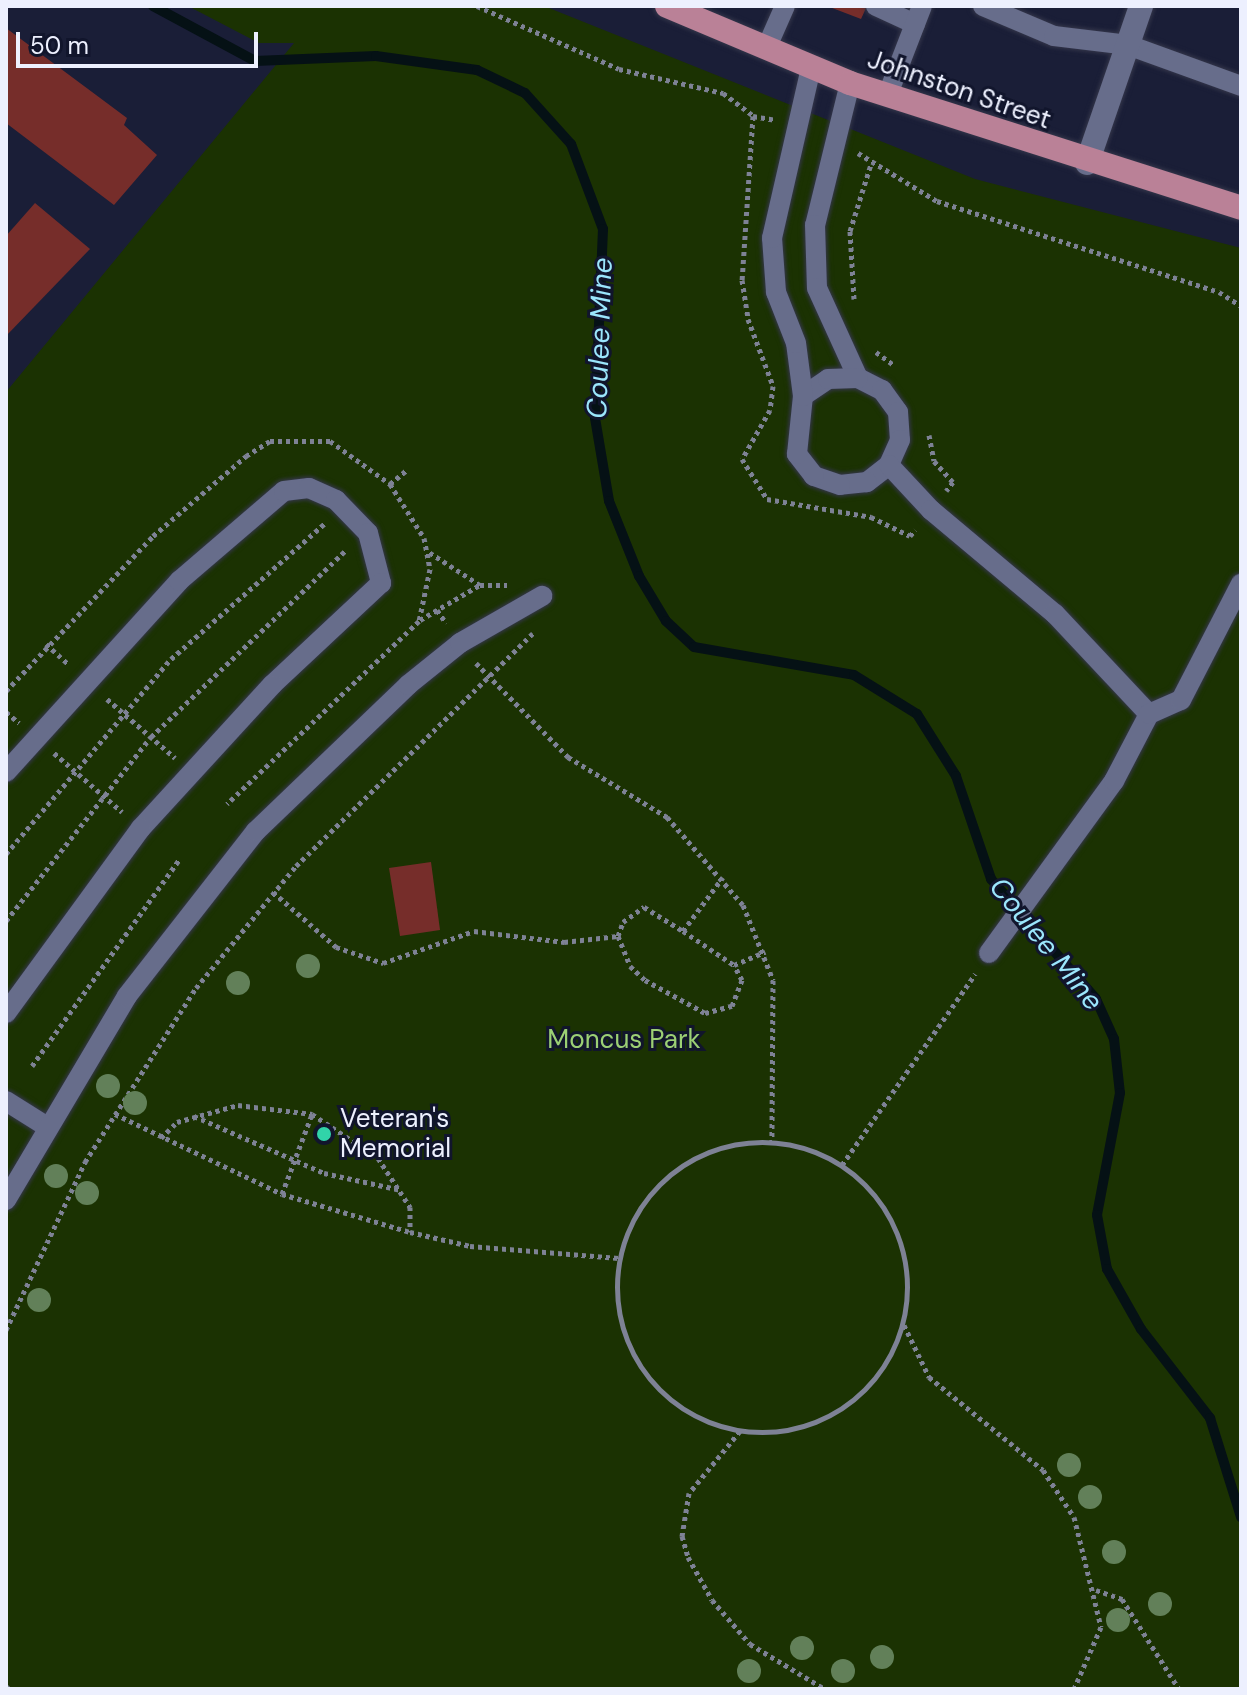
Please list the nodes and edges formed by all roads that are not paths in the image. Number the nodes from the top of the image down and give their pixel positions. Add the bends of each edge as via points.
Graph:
1 (667, 6) edge
2 (785, 6) edge
3 (876, 6) edge
4 (983, 6) edge
5 (1141, 6) edge
6 (918, 15) edge
7 (1128, 45) junction
8 (766, 49) junction
9 (811, 68) junction
10 (850, 83) junction
11 (1241, 86) edge
12 (888, 94) junction
13 (1087, 163) junction
14 (1241, 208) edge
15 (858, 378) junction
16 (803, 396) junction
17 (889, 465) junction
18 (1241, 584) edge
19 (542, 596) dead end
20 (1149, 714) junction
21 (6, 772) edge
22 (989, 953) road end
23 (6, 1013) edge
24 (6, 1101) edge
25 (46, 1126) junction
26 (6, 1200) edge

1 - 8 main road, Johnston Street
2 - 8 lane
3 - 6 lane
4 - 7 lane via 1054,36
5 - 7 street
6 - 12 lane
7 - 11 lane
7 - 13 street
8 - 9 main road, Johnston Street
9 - 10 main road, Johnston Street
9 - 16 lane via 772,238 776,292 796,343
10 - 12 main road, Johnston Street
10 - 15 lane via 815,225 817,288
12 - 13 main road, Johnston Street
13 - 14 main road, Johnston Street
15 - 16 lane via 828,379
15 - 17 lane via 882,390 898,412 900,440
16 - 17 lane via 797,454 814,476 840,485 867,482
17 - 20 lane via 931,510 1055,614
18 - 20 lane via 1181,700
19 - 25 lane via 460,643 408,685 257,830 127,996
20 - 22 lane via 1114,781
21 - 23 lane via 84,678 179,581 284,491 309,488 336,500 368,533 381,583 190,772 141,828
24 - 25 lane
25 - 26 lane

